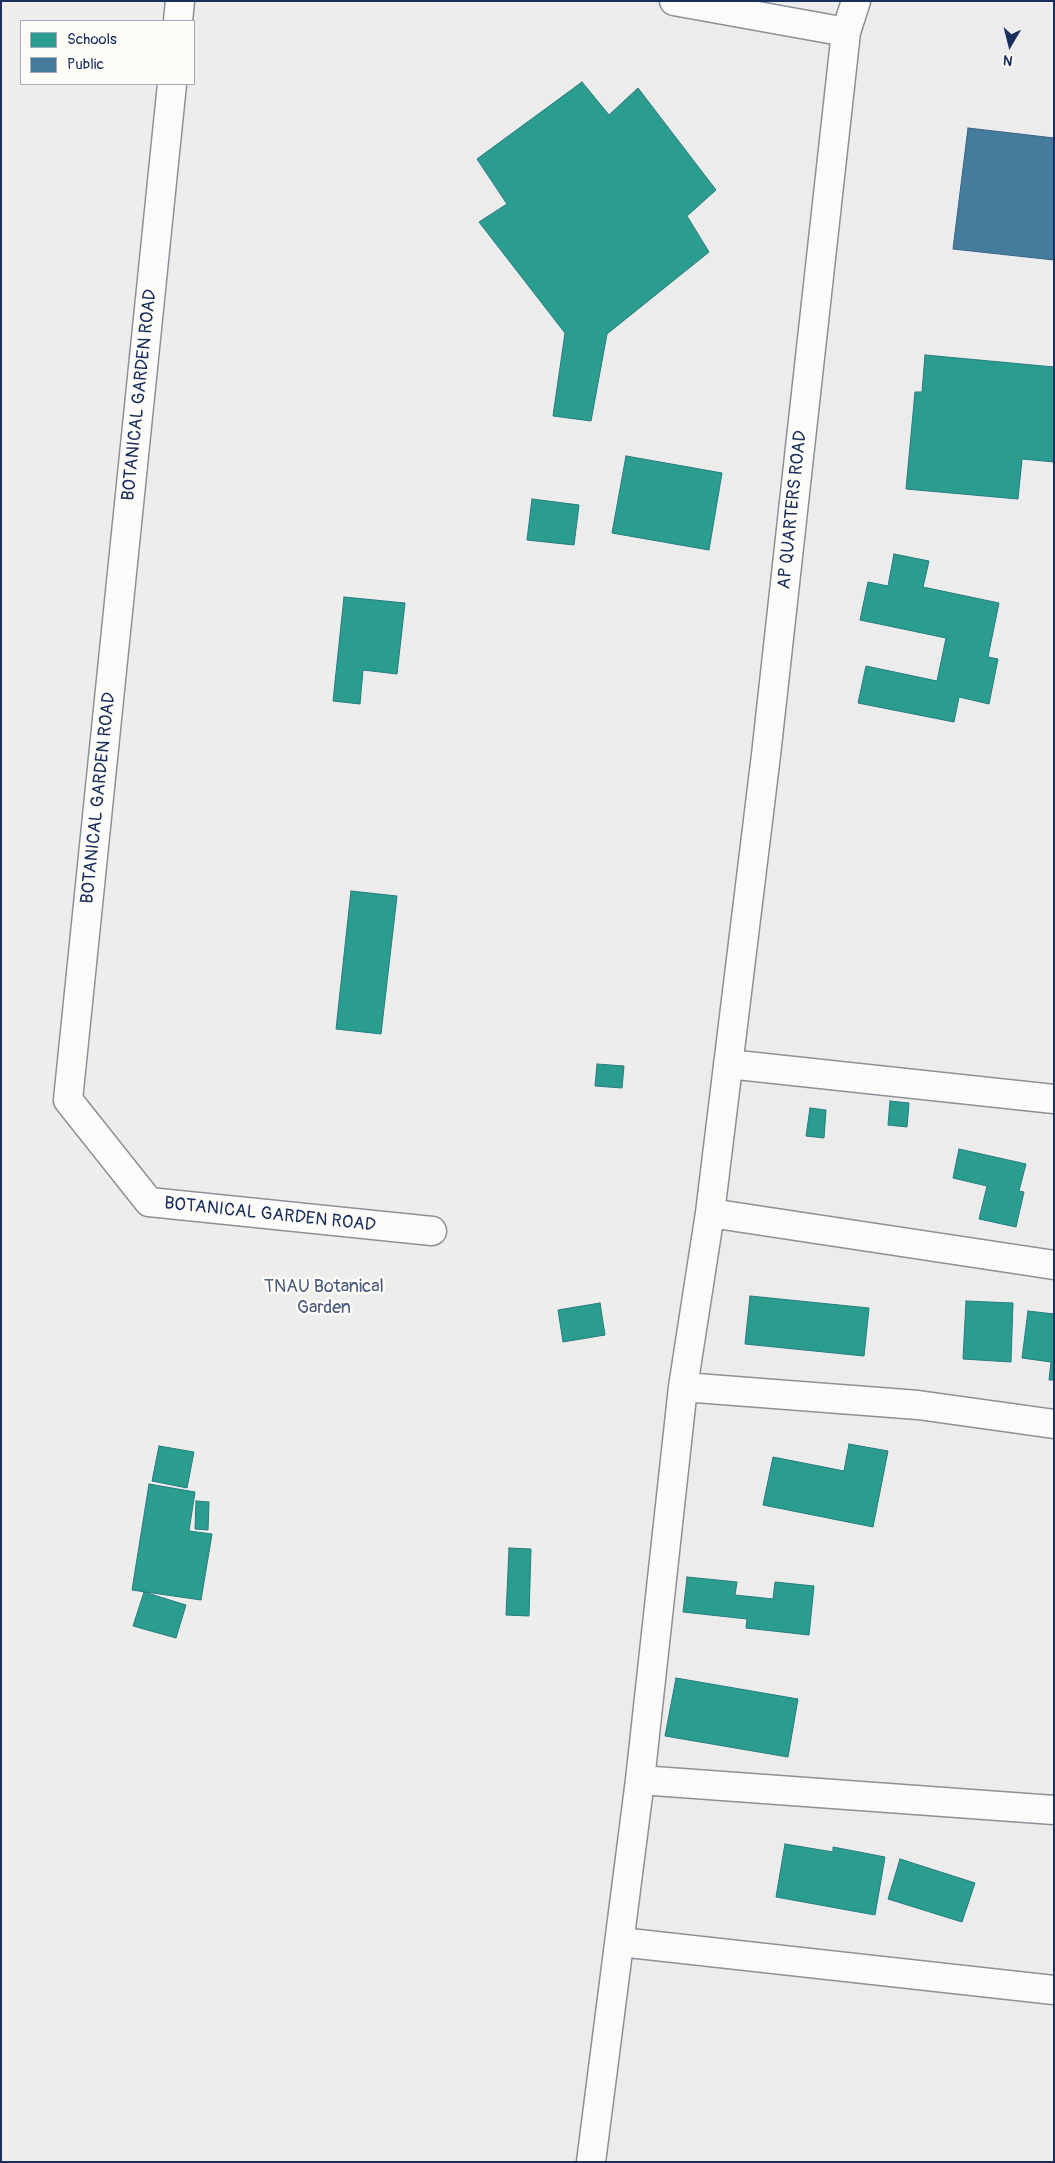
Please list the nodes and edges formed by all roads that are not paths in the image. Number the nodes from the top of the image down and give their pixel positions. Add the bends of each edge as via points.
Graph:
1 (180, 1) edge
2 (674, 1) edge
3 (856, 1) edge
4 (178, 20) edge
5 (846, 32) junction
6 (172, 85) edge
7 (728, 1064) junction
8 (1054, 1099) edge
9 (710, 1213) junction
10 (432, 1231) dead end
11 (1054, 1265) edge
12 (683, 1387) junction
13 (1054, 1424) edge
14 (640, 1780) junction
15 (1054, 1810) edge
16 (620, 1942) junction
17 (1054, 1990) edge
18 (592, 2162) edge

1 - 4 street
2 - 5 street
3 - 5 street, AP QUARTERS ROAD
5 - 7 street, AP QUARTERS ROAD
6 - 10 street, BOTANICAL GARDEN ROAD via 68,1100 149,1202
7 - 8 street
7 - 9 street, AP QUARTERS ROAD
9 - 11 street
9 - 12 street, AP QUARTERS ROAD
12 - 13 street via 918,1406
12 - 14 street, AP QUARTERS ROAD
14 - 15 street
14 - 16 street, AP QUARTERS ROAD
16 - 17 street
16 - 18 street, AP QUARTERS ROAD

